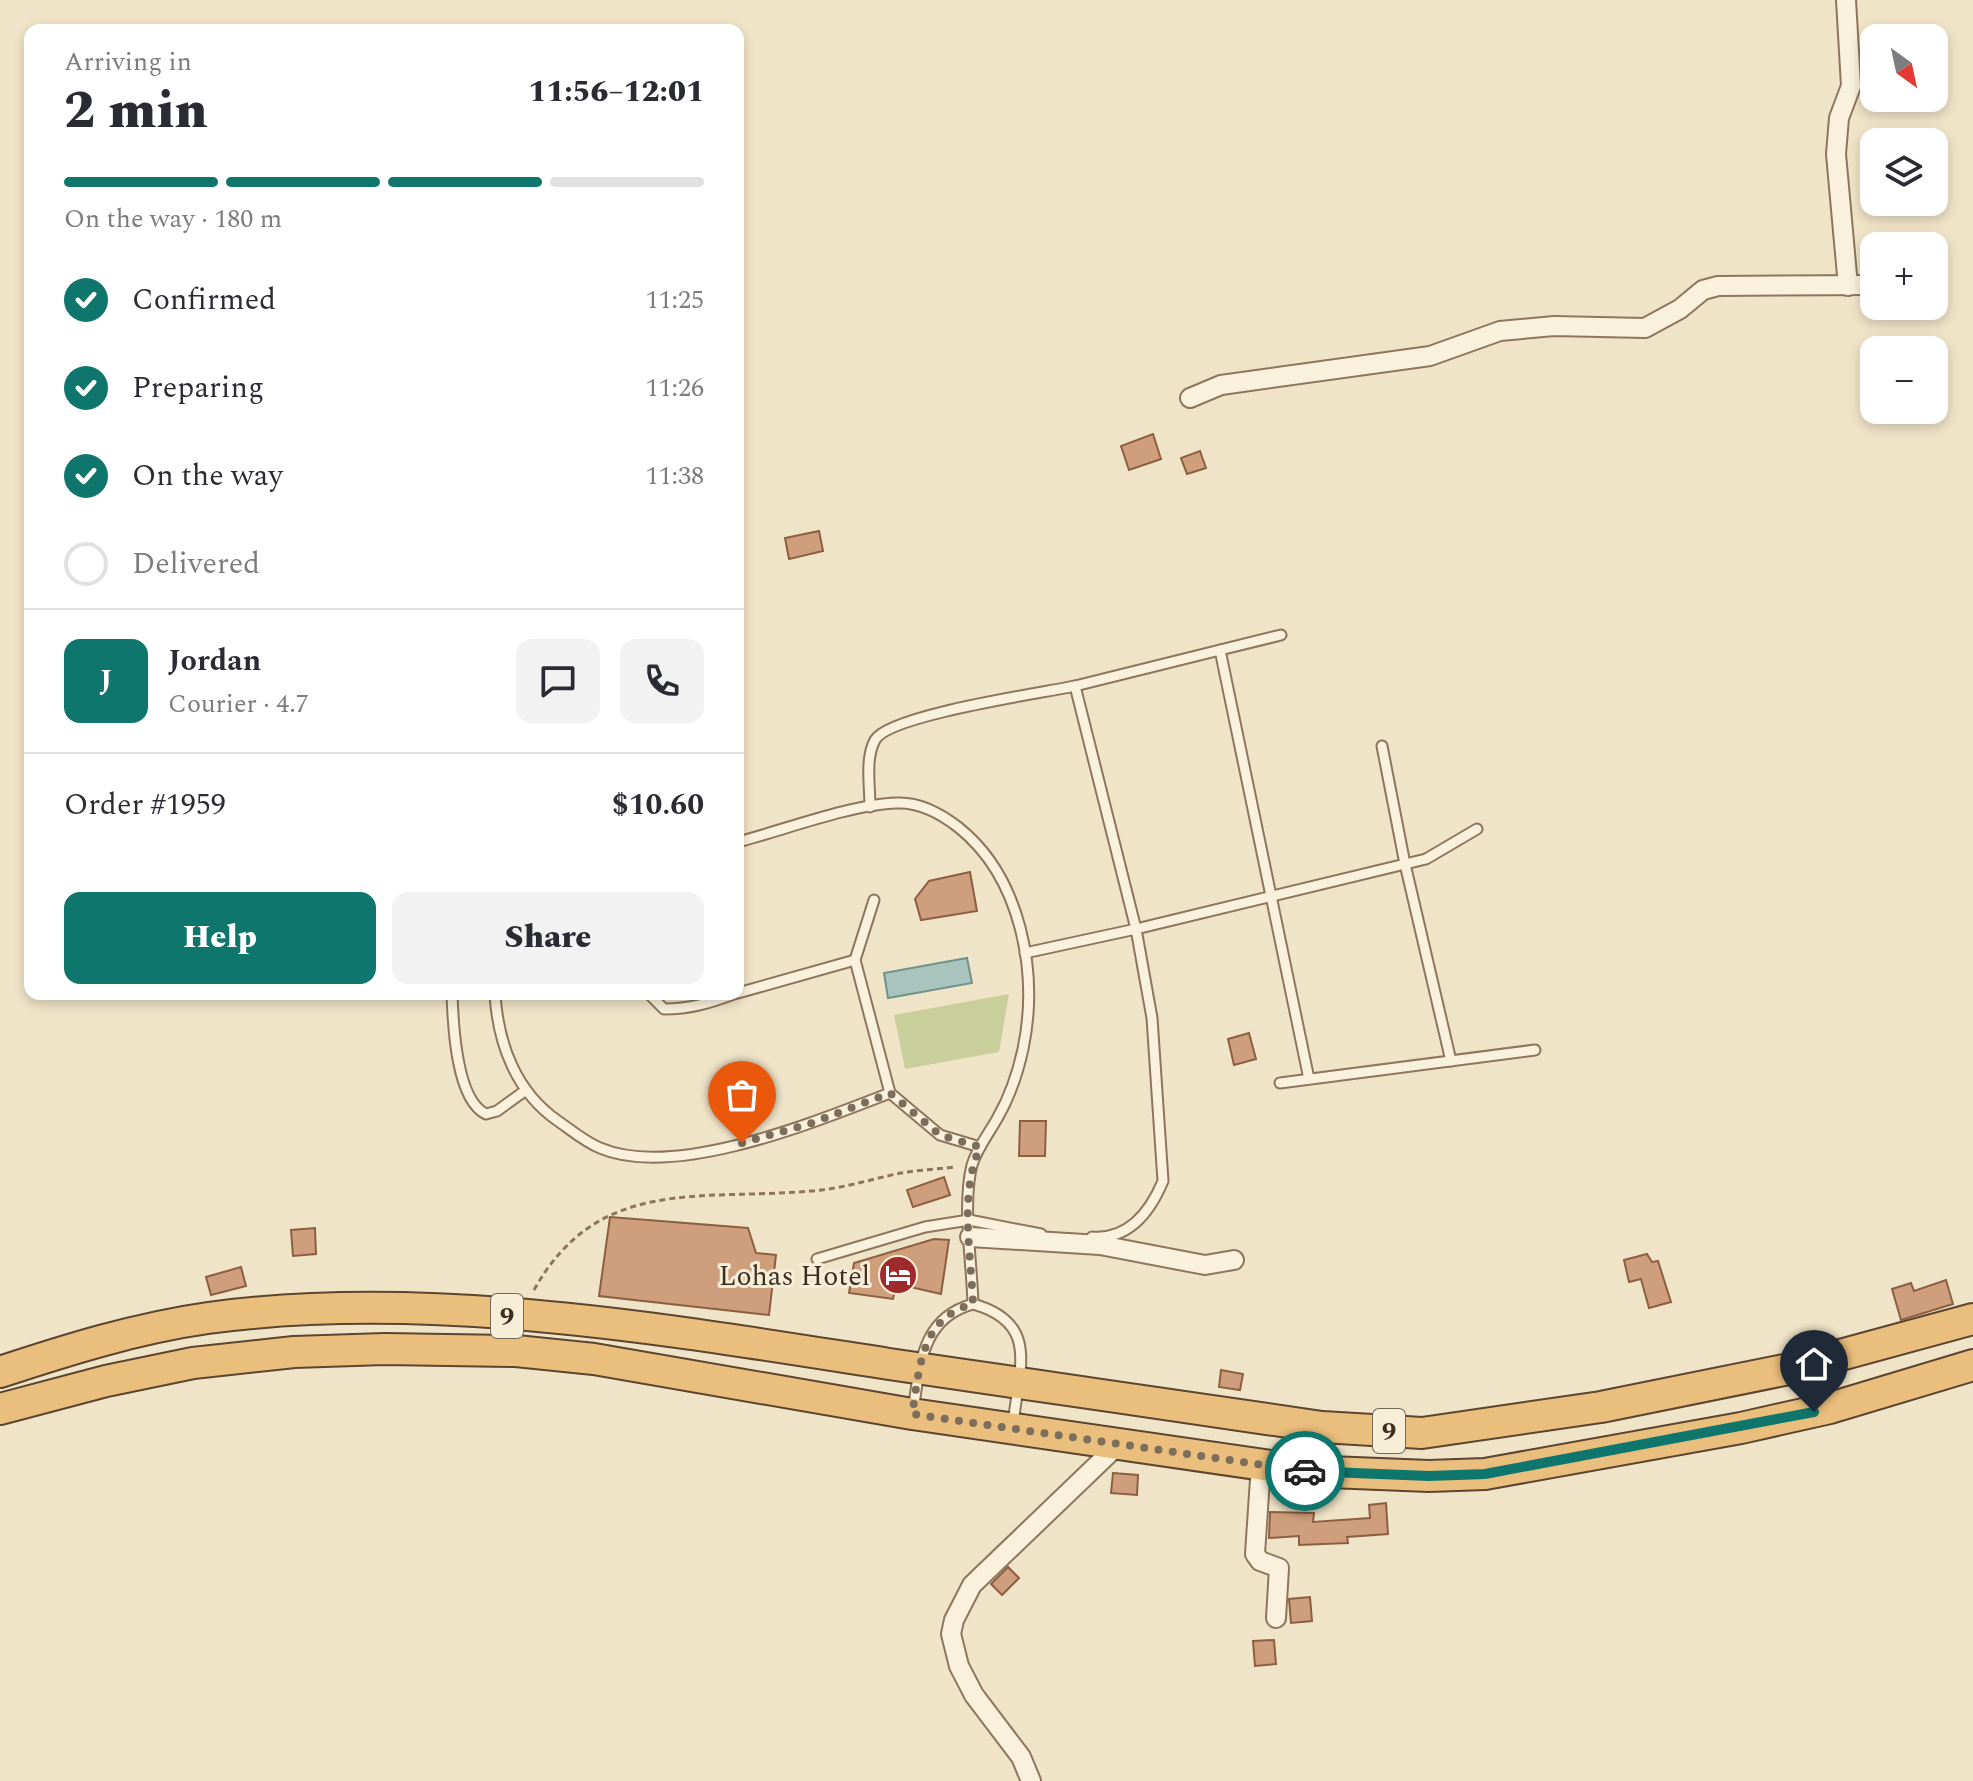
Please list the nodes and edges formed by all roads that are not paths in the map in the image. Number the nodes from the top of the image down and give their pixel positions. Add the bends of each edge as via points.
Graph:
1 (1846, 0) edge
2 (1848, 286) junction
3 (1860, 286) edge
4 (1190, 398) dead end
5 (1281, 635) dead end
6 (1220, 650) junction
7 (1075, 686) junction
8 (1382, 746) dead end
9 (870, 807) junction
10 (1477, 829) dead end
11 (744, 840) edge
12 (1405, 864) junction
13 (1270, 896) junction
14 (874, 900) dead end
15 (1136, 929) junction
16 (1025, 953) junction
17 (855, 960) junction
18 (744, 991) edge
19 (452, 1000) edge
20 (496, 1000) edge
21 (655, 1000) edge
22 (717, 1000) edge
23 (1535, 1050) dead end
24 (1451, 1061) junction
25 (1309, 1079) junction
26 (1280, 1083) dead end
27 (526, 1090) junction
28 (890, 1093) junction
29 (980, 1147) junction
30 (970, 1229) junction
31 (817, 1259) dead end
32 (1234, 1260) dead end
33 (973, 1304) junction
34 (1973, 1319) edge
35 (1973, 1365) edge
36 (920, 1369) junction
37 (0, 1372) edge
38 (1017, 1384) junction
39 (0, 1409) edge
40 (912, 1414) junction
41 (1012, 1428) junction
42 (1422, 1433) junction
43 (1121, 1442) junction
44 (1261, 1464) junction
45 (1429, 1476) junction
46 (1276, 1618) dead end
47 (1031, 1781) edge

1 - 2 street via 1851,86 1839,118 1836,154
2 - 3 street
2 - 4 street via 1718,286 1703,290 1645,328 1500,331 1430,356 1221,385
5 - 6 lane
6 - 7 lane
6 - 13 lane
7 - 9 lane via 887,728 872,749
7 - 15 lane
8 - 12 lane
9 - 11 lane
9 - 16 lane via 898,802 926,807 971,837 1013,900
10 - 12 lane via 1426,859
12 - 13 lane
12 - 24 lane
13 - 15 lane
13 - 25 lane
14 - 17 lane
15 - 16 lane
15 - 30 lane via 1152,1018 1162,1146 1163,1181 1153,1205 1135,1225 1099,1238
16 - 29 lane via 1023,1049 1008,1099
17 - 18 lane
17 - 28 lane
19 - 27 lane via 464,1081 478,1110 497,1111
20 - 27 lane via 502,1040
21 - 22 lane via 664,1009 675,1009
23 - 24 lane
24 - 25 lane
25 - 26 lane
27 - 28 lane via 542,1110 600,1148 637,1155 692,1154 742,1143
28 - 29 lane via 940,1135
29 - 30 lane via 972,1166
30 - 31 lane via 925,1227
30 - 32 street via 1205,1265
30 - 33 lane
33 - 36 lane via 943,1317 933,1329
33 - 38 lane via 1003,1315 1015,1329 1020,1345
34 - 42 highway, 9 via 1789,1369 1601,1407
35 - 45 highway, 9 via 1830,1408 1741,1428 1485,1474
36 - 37 highway, 9 via 650,1327 387,1309 207,1318 122,1336
36 - 38 highway, 9
36 - 40 lane
38 - 41 lane
38 - 42 highway, 9 via 1322,1427
39 - 40 highway, 9 via 193,1363 385,1349 516,1351 594,1359
40 - 41 highway, 9
41 - 43 highway, 9
42 - 45 highway
43 - 44 highway, 9
43 - 47 street via 972,1585 954,1620 951,1634 959,1666 1021,1757
44 - 45 highway, 9
44 - 46 street via 1255,1554 1279,1568

